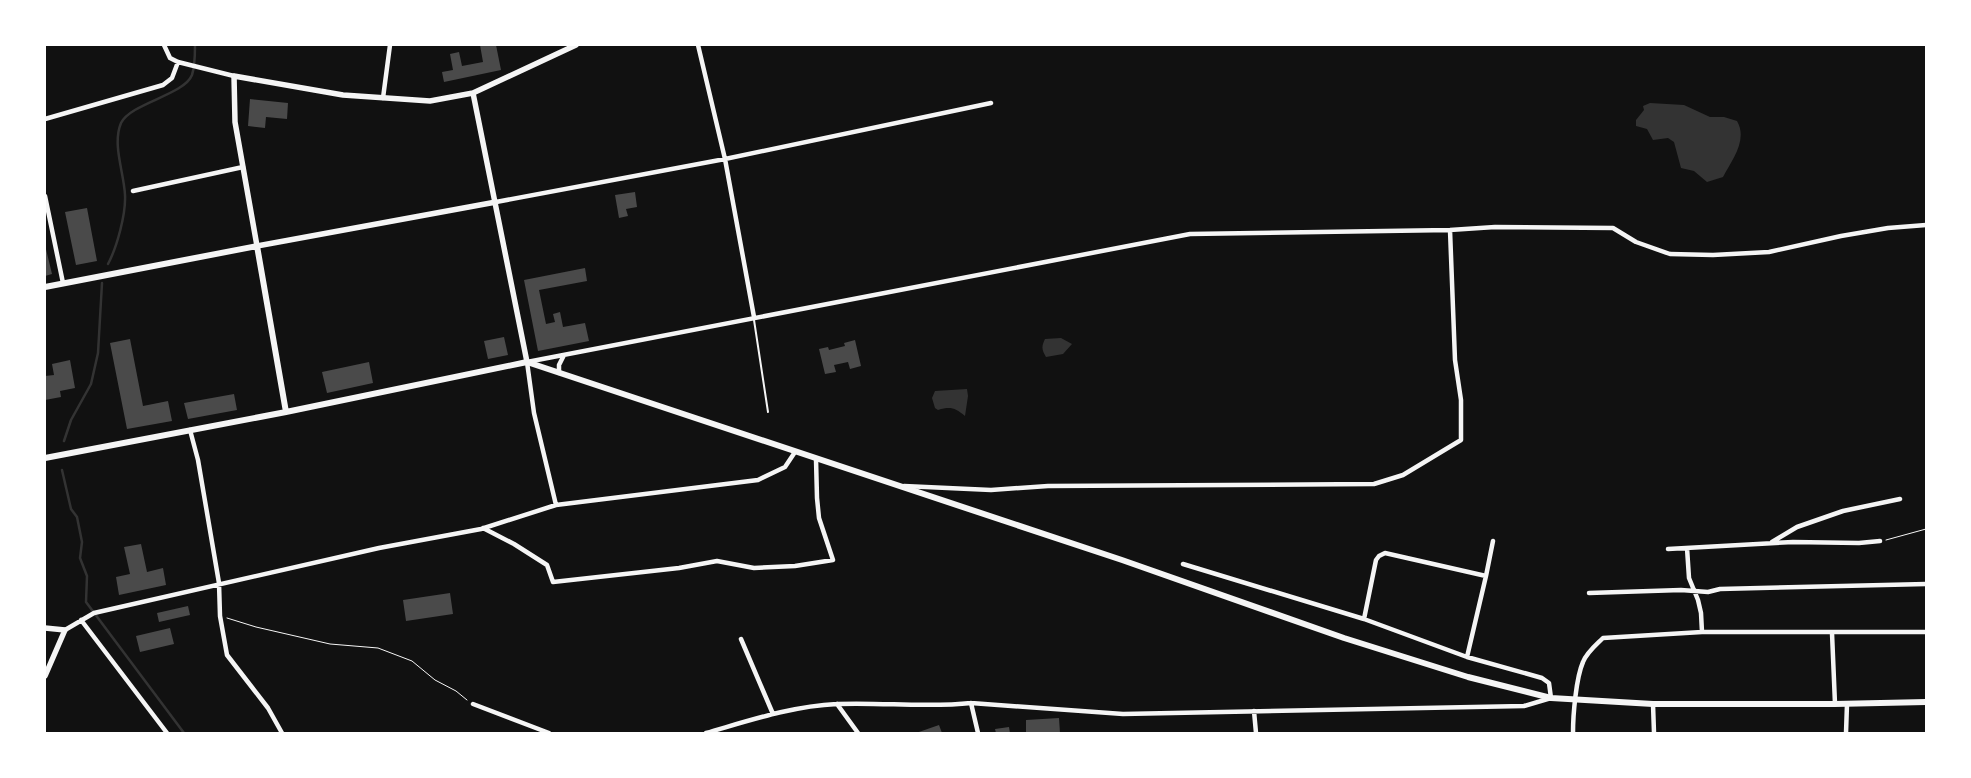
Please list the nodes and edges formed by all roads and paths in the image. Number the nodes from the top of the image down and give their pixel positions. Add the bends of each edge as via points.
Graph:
1 (164, 45) edge
2 (390, 45) edge
3 (576, 45) edge
4 (698, 45) edge
5 (178, 62) junction
6 (234, 76) junction
7 (473, 93) junction
8 (382, 98) junction
9 (991, 103) dead end
10 (45, 119) edge
11 (725, 159) junction
12 (243, 167) junction
13 (133, 191) dead end
14 (45, 196) edge
15 (496, 202) junction
16 (1926, 225) edge
17 (1450, 230) junction
18 (258, 246) junction
19 (63, 283) junction
20 (45, 286) edge
21 (754, 317) junction
22 (564, 355) junction
23 (527, 362) junction
24 (559, 373) junction
25 (286, 412) junction
26 (768, 412) dead end
27 (190, 430) junction
28 (795, 452) junction
29 (45, 458) edge
30 (816, 459) junction
31 (895, 486) junction
32 (1900, 500) dead end
33 (556, 505) junction
34 (483, 528) junction
35 (1926, 529) edge
36 (1493, 541) dead end
37 (1880, 541) joint
38 (1771, 543) junction
39 (1687, 548) junction
40 (1668, 550) dead end
41 (1183, 564) dead end
42 (1486, 576) junction
43 (219, 583) junction
44 (1926, 584) edge
45 (1695, 592) junction
46 (1588, 594) dead end
47 (220, 616) junction
48 (1364, 619) junction
49 (81, 620) junction
50 (45, 628) edge
51 (65, 630) junction
52 (1702, 632) junction
53 (1926, 632) edge
54 (1832, 633) junction
55 (741, 639) dead end
56 (1467, 657) junction
57 (45, 676) edge
58 (1551, 698) junction
59 (1576, 700) junction
60 (1926, 702) edge
61 (971, 703) junction
62 (473, 704) joint
63 (838, 704) junction
64 (1653, 704) junction
65 (1835, 704) junction
66 (1847, 704) junction
67 (1254, 711) junction
68 (773, 714) junction
69 (167, 733) edge
70 (282, 733) edge
71 (549, 733) edge
72 (706, 733) edge
73 (858, 733) edge
74 (978, 733) edge
75 (1256, 733) edge
76 (1573, 733) edge
77 (1654, 733) edge
78 (1846, 733) edge

1 - 5 street via 170,58
2 - 8 street
3 - 7 street
4 - 11 street
5 - 6 street
5 - 10 street via 172,78 163,85
6 - 8 street via 344,95
6 - 12 street via 236,122
7 - 8 street via 430,102
7 - 15 street
9 - 11 street
11 - 15 street
11 - 21 street
12 - 13 street
12 - 18 street
14 - 19 street
15 - 18 street
15 - 23 street
16 - 17 street via 1841,236 1769,252 1713,255 1670,254 1636,242 1613,228
17 - 21 street via 1190,234
17 - 31 street via 1461,440 1403,475 1374,484 1048,486 991,490
18 - 19 main road
18 - 25 main road
19 - 20 main road
21 - 22 street
21 - 26 lane
22 - 23 street
22 - 24 street
23 - 24 main road
23 - 25 main road
23 - 33 street via 534,412
24 - 28 main road
25 - 27 main road
27 - 29 main road
27 - 43 street
28 - 30 main road
28 - 33 street via 785,467 758,480
30 - 31 main road
30 - 34 street via 820,518 833,560 754,568 717,561 553,582 547,565
31 - 58 main road via 1361,643 1468,677
32 - 38 street via 1843,511 1797,527
33 - 34 street
34 - 43 street
35 - 37 path
36 - 42 street
37 - 38 street
38 - 39 street
39 - 40 street
39 - 45 street via 1689,578
41 - 48 street
42 - 48 street via 1385,553 1376,560
42 - 56 street
43 - 47 street
43 - 49 street via 94,613
44 - 45 street
45 - 46 street
45 - 52 street
47 - 62 path via 330,644 378,648 412,661
47 - 70 street via 227,655 268,708
48 - 56 street
49 - 51 street
49 - 69 street
50 - 51 street
51 - 57 street
52 - 54 street
52 - 59 street via 1603,638 1583,662
53 - 54 street
54 - 65 street
55 - 68 street
56 - 58 street via 1542,678 1549,683
58 - 59 main road
58 - 67 street via 1524,706
59 - 64 main road
59 - 76 street
60 - 66 main road
61 - 63 street via 947,706
61 - 67 street via 1123,714
61 - 74 street
62 - 71 street
63 - 68 street
63 - 73 street
64 - 65 main road
64 - 77 street
65 - 66 main road
66 - 78 street
67 - 75 street
68 - 72 street

